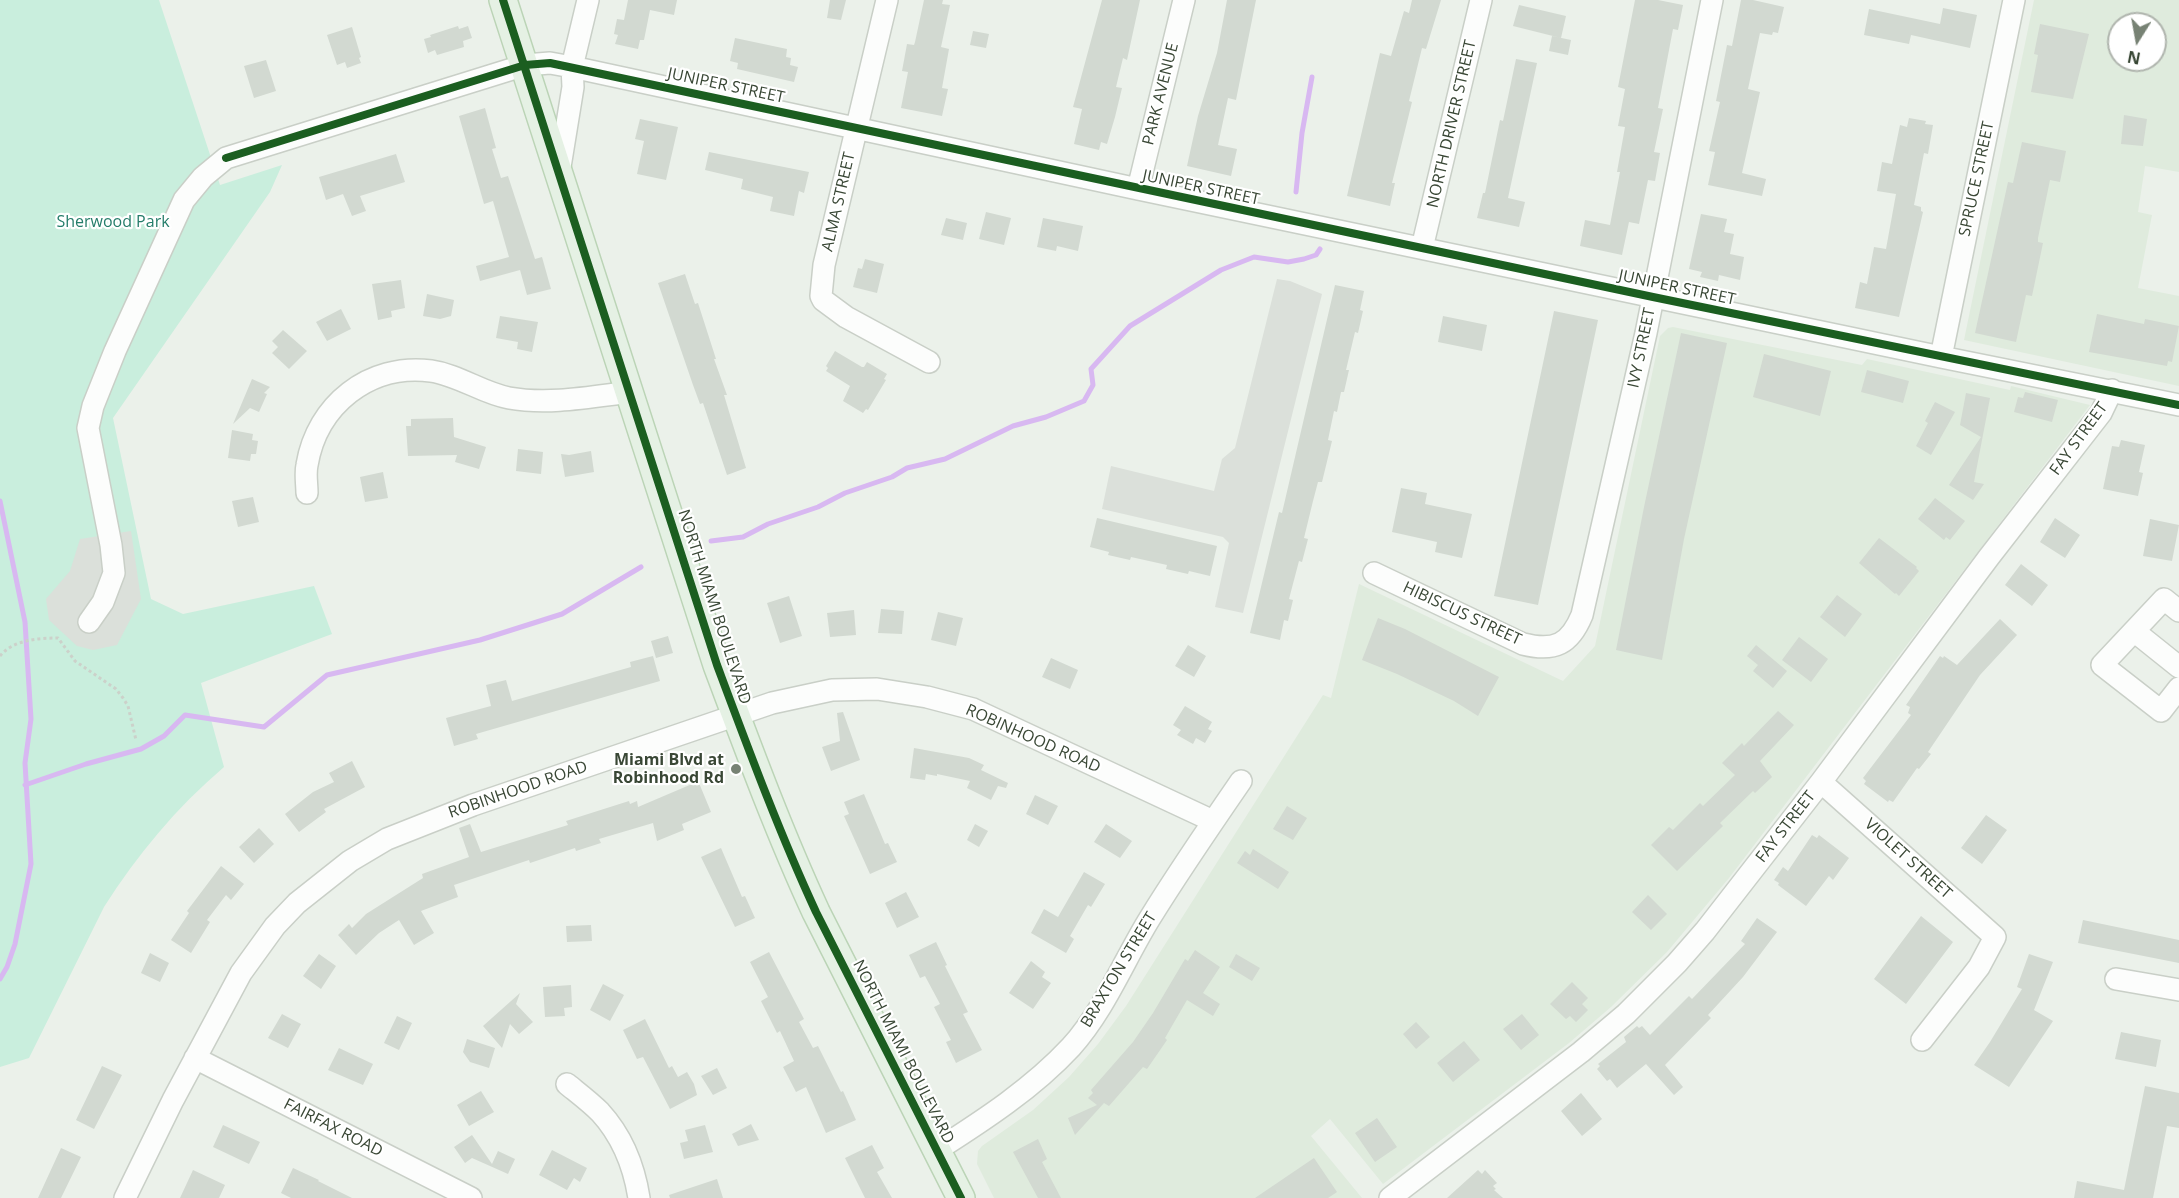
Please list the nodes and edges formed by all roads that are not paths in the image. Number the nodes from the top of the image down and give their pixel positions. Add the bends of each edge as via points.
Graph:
1 (503, 0) edge
2 (588, 0) edge
3 (887, 0) edge
4 (1184, 0) edge
5 (1481, 0) edge
6 (1712, 0) edge
7 (2014, 0) edge
8 (525, 65) junction
9 (572, 67) junction
10 (856, 127) junction
11 (558, 175) junction
12 (1138, 189) junction
13 (1422, 248) junction
14 (1653, 297) junction
15 (1941, 357) junction
16 (929, 362) dead end
17 (2112, 390) junction
18 (631, 392) junction
19 (2179, 405) edge
20 (307, 493) dead end
21 (1374, 573) dead end
22 (2179, 611) edge
23 (89, 622) dead end
24 (2134, 631) junction
25 (1553, 647) joint
26 (2179, 667) edge
27 (2179, 688) edge
28 (736, 715) junction
29 (1241, 781) dead end
30 (1821, 782) junction
31 (1213, 821) junction
32 (2116, 979) dead end
33 (2179, 990) edge
34 (1922, 1040) dead end
35 (195, 1058) junction
36 (567, 1084) dead end
37 (937, 1150) junction
38 (125, 1198) edge
39 (471, 1198) edge
40 (639, 1198) edge
41 (961, 1198) edge
42 (1390, 1198) edge

1 - 8 main road, NORTH MIAMI BOULEVARD
2 - 9 street
3 - 10 street, ALMA STREET
4 - 12 street, PARK AVENUE
5 - 13 street, NORTH DRIVER STREET
6 - 14 street, IVY STREET
7 - 15 street, SPRUCE STREET
8 - 9 street, JUNIPER STREET via 550,63
8 - 11 main road, NORTH MIAMI BOULEVARD
8 - 23 street, JUNIPER STREET via 226,158 184,200 119,341 88,428 114,573 103,602
9 - 10 street, JUNIPER STREET
9 - 11 street via 573,87
10 - 12 street, JUNIPER STREET
10 - 16 street, ALMA STREET via 824,265 823,300 846,317
11 - 18 main road, NORTH MIAMI BOULEVARD
12 - 13 street, JUNIPER STREET
13 - 14 street, JUNIPER STREET
14 - 15 street, JUNIPER STREET
14 - 25 street, IVY STREET via 1582,615 1566,641
15 - 17 street, JUNIPER STREET
17 - 19 street, JUNIPER STREET
17 - 30 street, FAY STREET via 2102,413
18 - 20 street via 539,402 494,394 431,371 379,377 349,391 326,418 308,459
18 - 28 main road, NORTH MIAMI BOULEVARD
21 - 25 street, HIBISCUS STREET via 1523,644
22 - 24 street via 2164,599
24 - 26 street
24 - 27 street via 2102,665 2161,711
28 - 31 street, ROBINHOOD ROAD via 832,690 877,689 927,697 991,717
28 - 35 street, ROBINHOOD ROAD via 441,817 387,839 350,861 275,926 241,973
28 - 37 main road, NORTH MIAMI BOULEVARD via 812,903
29 - 31 street, BRAXTON STREET
30 - 34 street, VIOLET STREET via 1995,937 1979,967
30 - 42 street, FAY STREET via 1705,931 1626,1014
31 - 37 street, BRAXTON STREET via 1149,919 1101,1005 1072,1045 1002,1106
32 - 33 street
35 - 38 street, ROBINHOOD ROAD
35 - 39 street, FAIRFAX ROAD
36 - 40 street via 600,1112 618,1136 630,1160
37 - 41 main road, NORTH MIAMI BOULEVARD

